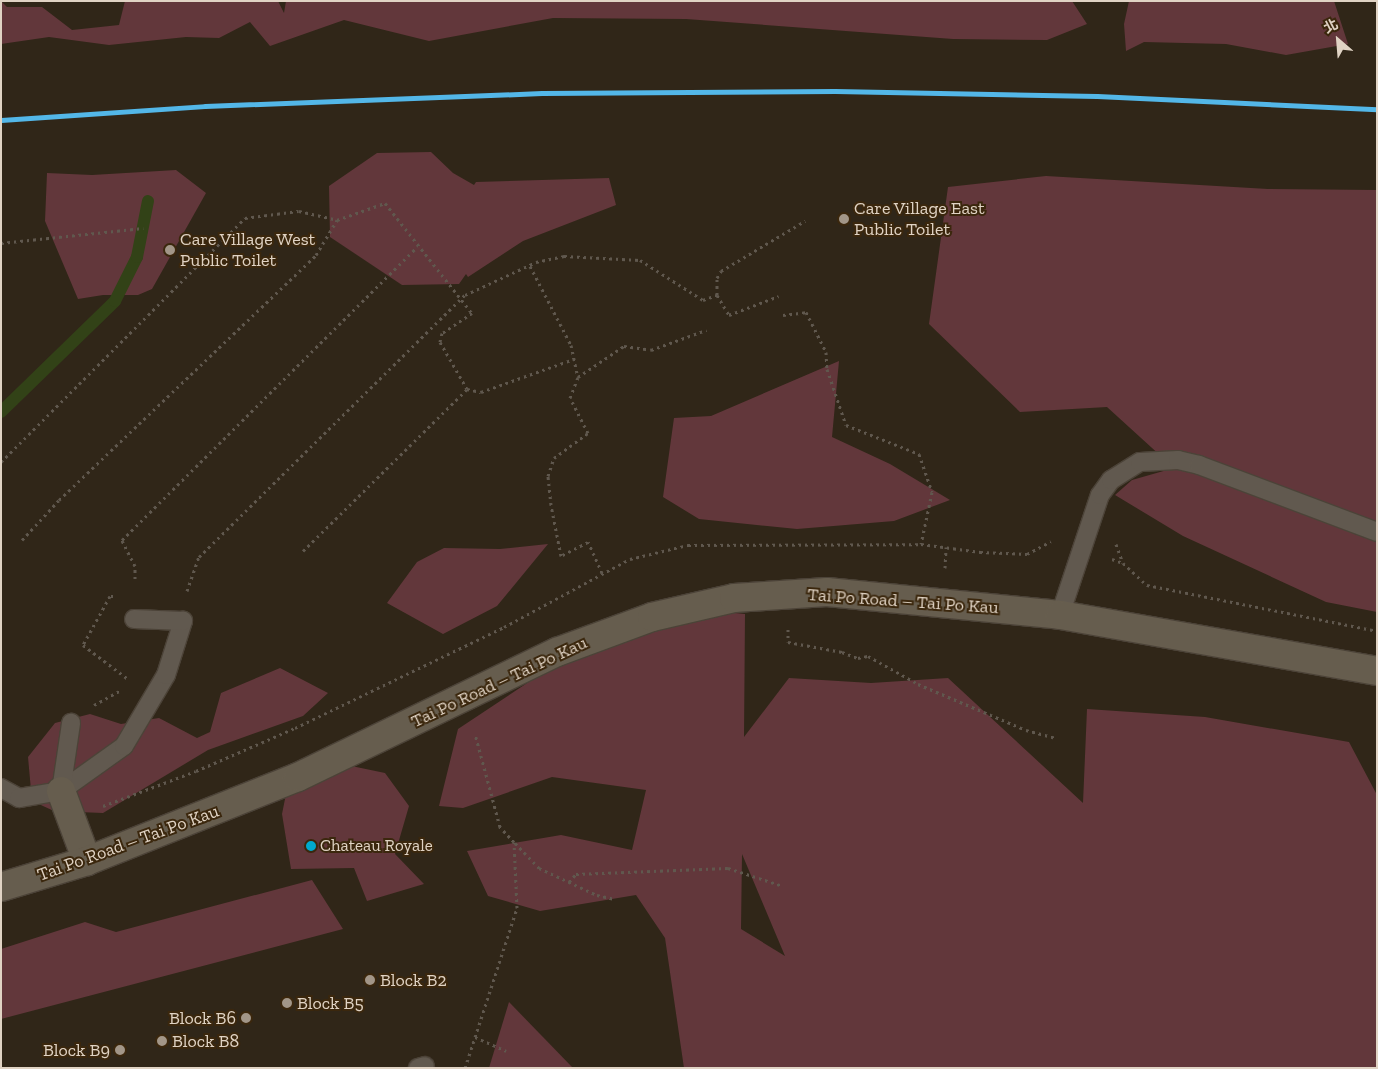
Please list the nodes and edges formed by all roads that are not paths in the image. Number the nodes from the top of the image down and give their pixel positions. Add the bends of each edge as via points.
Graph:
1 (1377, 532) edge
2 (1060, 615) junction
3 (134, 619) dead end
4 (1377, 672) edge
5 (71, 723) dead end
6 (1, 788) edge
7 (61, 791) junction
8 (87, 861) junction
9 (1, 887) edge

1 - 2 lane via 1199,465 1178,460 1140,462 1111,480 1100,495
2 - 4 main road, Tai Po Road – Tai Po Kau
2 - 8 main road, Tai Po Road – Tai Po Kau via 827,592 734,598 652,617 556,652 298,777
3 - 7 lane via 183,621 166,675 124,746
5 - 7 lane
6 - 7 lane via 19,798
7 - 8 main road
8 - 9 main road, Tai Po Road – Tai Po Kau

